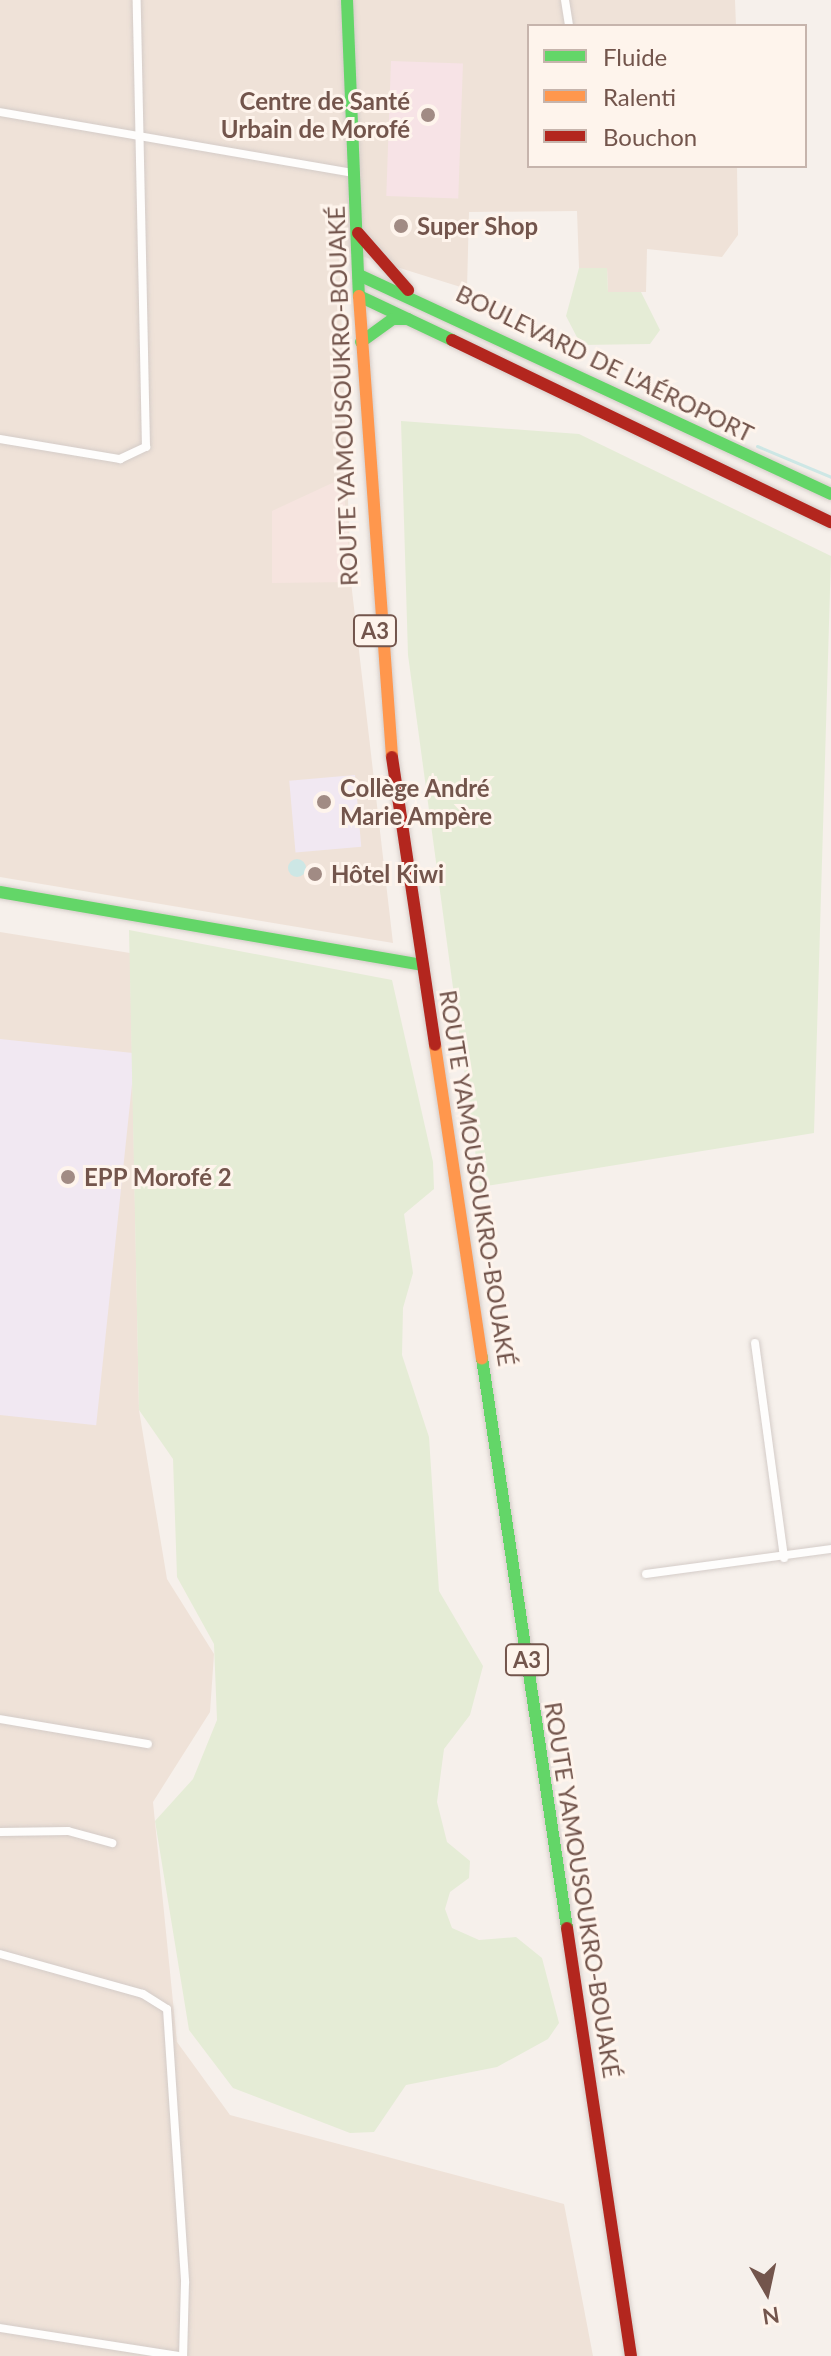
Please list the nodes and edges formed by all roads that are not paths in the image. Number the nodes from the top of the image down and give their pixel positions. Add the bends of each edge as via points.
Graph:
1 (137, 0) edge
2 (347, 0) edge
3 (565, 0) edge
4 (569, 24) edge
5 (0, 112) edge
6 (139, 136) junction
7 (354, 173) junction
8 (357, 231) junction
9 (359, 275) junction
10 (359, 296) junction
11 (415, 296) junction
12 (412, 319) junction
13 (361, 342) junction
14 (0, 439) edge
15 (831, 494) edge
16 (831, 522) edge
17 (0, 892) edge
18 (422, 965) junction
19 (755, 1343) dead end
20 (831, 1549) edge
21 (784, 1558) junction
22 (646, 1574) dead end
23 (0, 1719) edge
24 (148, 1744) dead end
25 (0, 1832) edge
26 (112, 1843) dead end
27 (0, 1954) edge
28 (0, 2328) edge
29 (180, 2356) edge
30 (631, 2356) edge

1 - 6 street
2 - 7 main road, ROUTE YAMOUSOUKRO-BOUAKÉ / A3
3 - 4 street
5 - 6 street
6 - 7 street
6 - 14 street via 146,447 120,459
7 - 8 main road, ROUTE YAMOUSOUKRO-BOUAKÉ / A3
8 - 9 main road, ROUTE YAMOUSOUKRO-BOUAKÉ / A3
8 - 11 main road
9 - 10 main road, ROUTE YAMOUSOUKRO-BOUAKÉ / A3
9 - 11 main road, BOULEVARD DE L'AÉROPORT
10 - 12 main road, BOULEVARD DE L'AÉROPORT
10 - 13 main road, ROUTE YAMOUSOUKRO-BOUAKÉ / A3
11 - 15 main road, BOULEVARD DE L'AÉROPORT
12 - 13 main road via 393,319
12 - 16 main road, BOULEVARD DE L'AÉROPORT
13 - 18 main road, ROUTE YAMOUSOUKRO-BOUAKÉ / A3 via 369,569
17 - 18 main road
18 - 30 main road, ROUTE YAMOUSOUKRO-BOUAKÉ / A3
19 - 21 street
20 - 21 street
21 - 22 street
23 - 24 street
25 - 26 street via 68,1831
27 - 29 street via 143,1994 167,2009 185,2282
28 - 29 street

